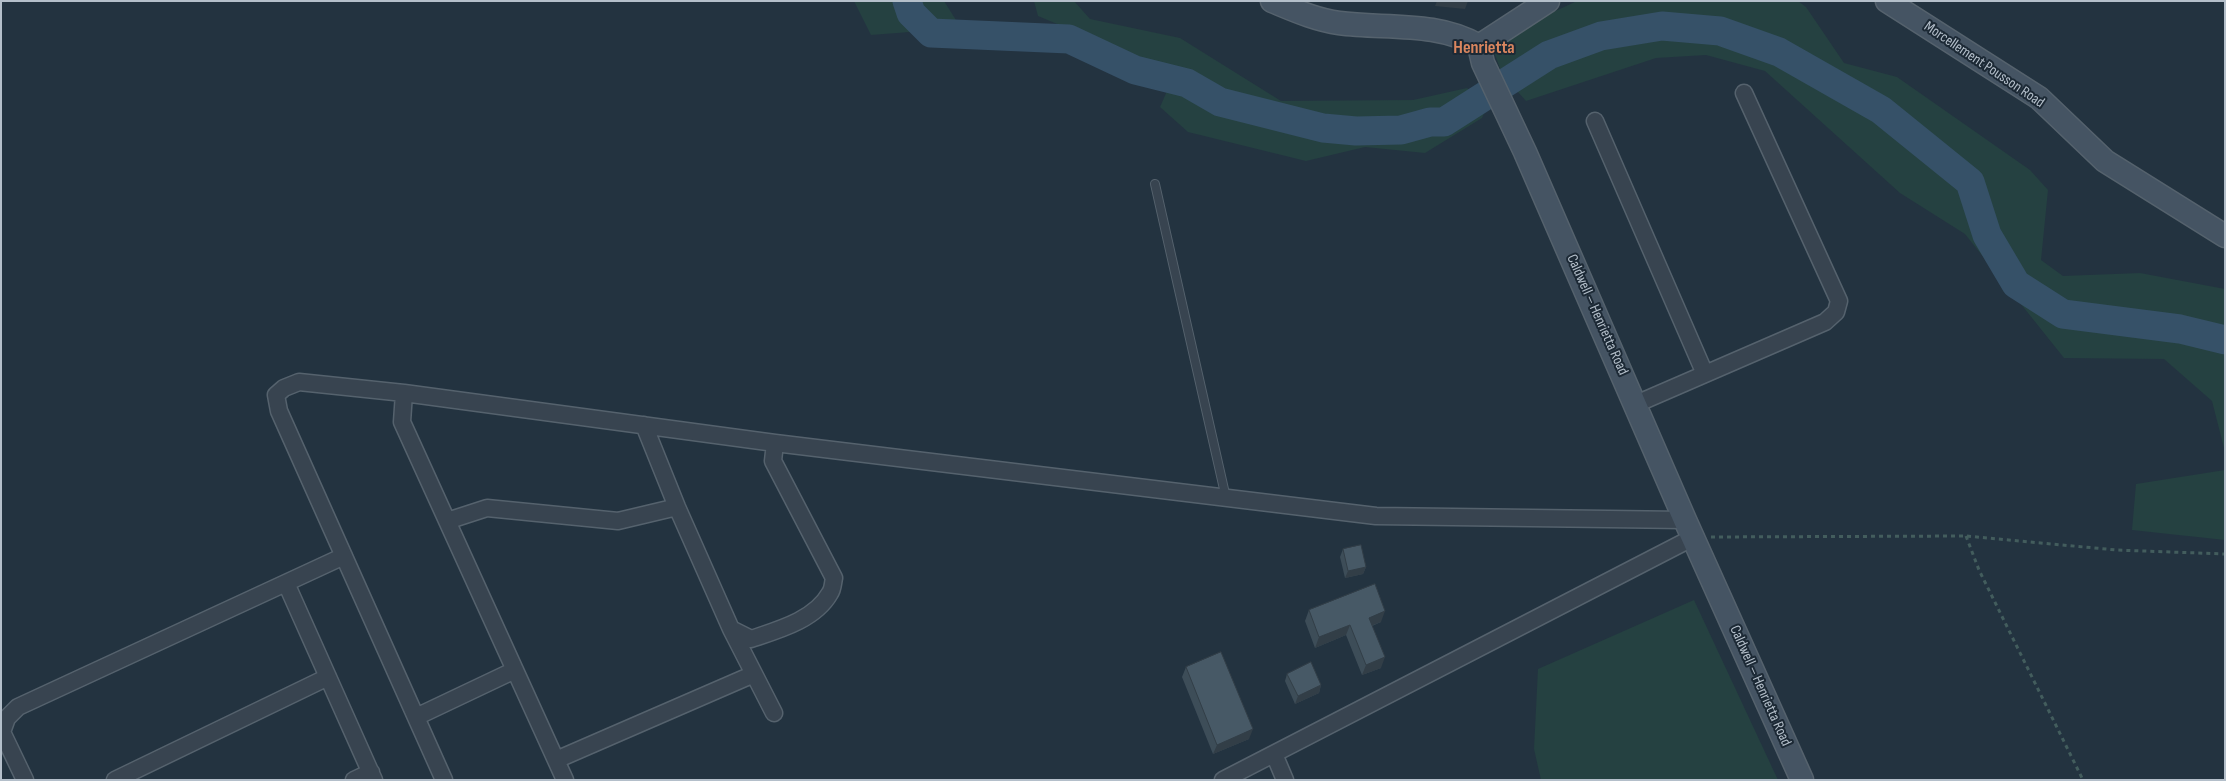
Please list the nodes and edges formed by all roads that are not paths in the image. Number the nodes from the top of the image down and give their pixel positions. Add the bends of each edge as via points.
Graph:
1 (1548, 1) edge
2 (1887, 1) edge
3 (1285, 3) edge
4 (1481, 55) junction
5 (1744, 93) dead end
6 (1595, 121) dead end
7 (1155, 184) dead end
8 (2225, 236) edge
9 (1706, 374) junction
10 (404, 393) junction
11 (1636, 404) junction
12 (644, 424) junction
13 (775, 443) junction
14 (1226, 498) junction
15 (677, 507) junction
16 (447, 521) junction
17 (1689, 528) junction
18 (344, 556) junction
19 (286, 583) junction
20 (731, 629) junction
21 (515, 670) junction
22 (754, 674) junction
23 (328, 677) junction
24 (774, 713) dead end
25 (416, 717) junction
26 (1274, 754) junction
27 (556, 760) junction
28 (372, 776) edge
29 (25, 780) edge
30 (116, 780) edge
31 (354, 780) edge
32 (444, 780) edge
33 (566, 780) edge
34 (1223, 780) edge
35 (1284, 780) edge
36 (1802, 780) edge

1 - 4 main road
2 - 8 main road, Morcellement Pousson Road via 2039,98 2105,162
3 - 4 main road via 1316,18 1337,23 1435,30 1465,38
4 - 11 main road, Caldwell – Henrietta Road
5 - 9 street via 1839,301 1836,312 1826,322
6 - 9 street
7 - 14 lane
9 - 11 street
10 - 12 street
10 - 16 street via 402,422
10 - 18 street via 299,382 276,395 279,411
11 - 17 main road, Caldwell – Henrietta Road
12 - 13 street
12 - 15 street
13 - 14 street
13 - 20 street via 773,462 834,578 831,592 816,610 782,628 751,639
14 - 17 street via 1376,516
15 - 16 street via 618,521 487,508
15 - 20 street
16 - 21 street
17 - 26 street
17 - 36 main road, Caldwell – Henrietta Road
18 - 19 street
18 - 25 street
19 - 23 street
19 - 29 street via 18,707 7,718 2,732
20 - 22 street
21 - 25 street
21 - 27 street
22 - 24 street
22 - 27 street
23 - 28 street
23 - 30 street
25 - 32 street
26 - 34 street
26 - 35 street
27 - 33 street
28 - 31 street

